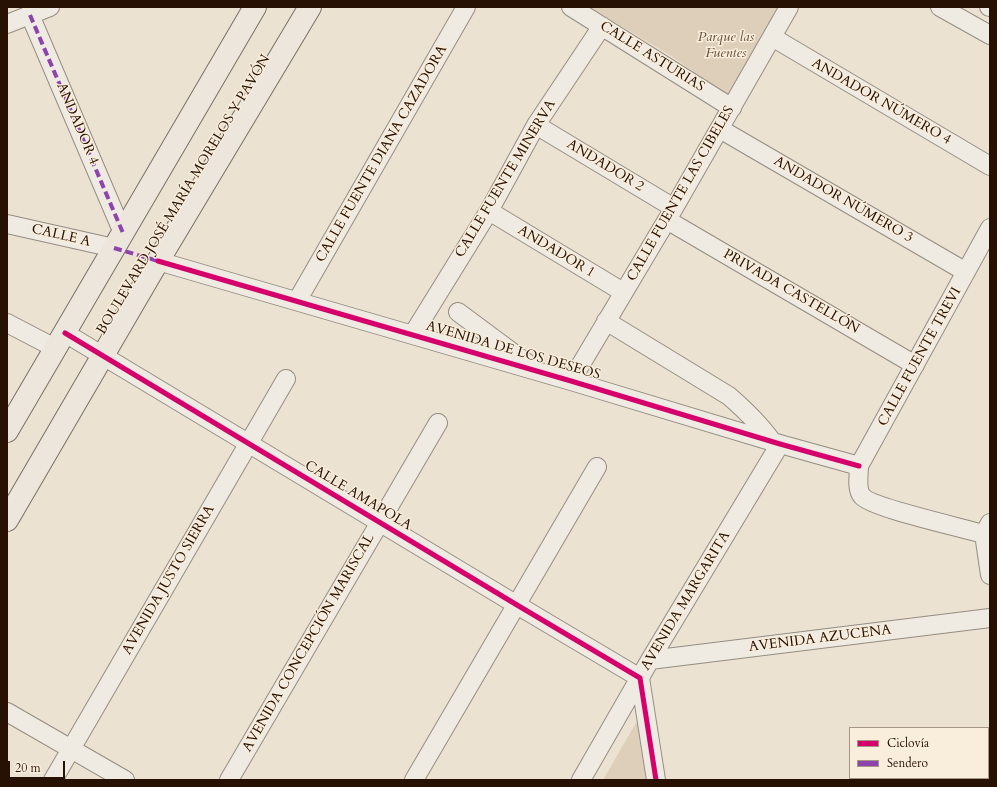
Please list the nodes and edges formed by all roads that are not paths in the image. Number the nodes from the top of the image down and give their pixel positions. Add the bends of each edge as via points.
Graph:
1 (50, 7) edge
2 (256, 7) edge
3 (310, 7) edge
4 (466, 7) edge
5 (572, 7) edge
6 (789, 7) edge
7 (940, 7) edge
8 (30, 15) junction
9 (7, 24) edge
10 (602, 26) junction
11 (990, 35) edge
12 (772, 37) junction
13 (732, 108) junction
14 (536, 125) junction
15 (720, 129) junction
16 (990, 166) edge
17 (489, 211) junction
18 (670, 214) junction
19 (7, 224) edge
20 (990, 228) edge
21 (118, 241) junction
22 (158, 261) junction
23 (966, 272) junction
24 (623, 292) junction
25 (297, 301) junction
26 (458, 312) dead end
27 (606, 321) junction
28 (7, 323) edge
29 (413, 334) junction
30 (60, 340) junction
31 (102, 356) junction
32 (915, 364) junction
33 (538, 371) junction
34 (286, 379) dead end
35 (571, 380) junction
36 (438, 424) dead end
37 (7, 431) edge
38 (775, 442) junction
39 (248, 444) junction
40 (860, 466) junction
41 (597, 467) dead end
42 (7, 520) edge
43 (380, 523) junction
44 (988, 531) edge
45 (990, 575) edge
46 (517, 605) junction
47 (990, 618) edge
48 (650, 660) junction
49 (640, 678) junction
50 (7, 712) edge
51 (71, 749) junction
52 (53, 780) edge
53 (124, 780) edge
54 (229, 780) edge
55 (414, 780) edge
56 (581, 780) edge
57 (656, 780) edge

1 - 8 street
2 - 21 main road
3 - 22 main road, BOULEVARD JOSÉ MARÍA MORELOS Y PAVÓN
4 - 25 street, CALLE FUENTE DIANA CAZADORA
5 - 10 street, CALLE ASTURIAS
6 - 12 street, CALLE FUENTE LAS CIBELES
7 - 11 street
8 - 9 street
8 - 21 street, ANDADOR 4
10 - 13 street, CALLE ASTURIAS
10 - 14 street, CALLE FUENTE MINERVA
12 - 13 street, CALLE FUENTE LAS CIBELES
12 - 16 street, ANDADOR NÚMERO 4
13 - 15 street, CALLE FUENTE LAS CIBELES
14 - 17 street, CALLE FUENTE MINERVA
14 - 18 street, ANDADOR 2
15 - 18 street, CALLE FUENTE LAS CIBELES
15 - 23 street, ANDADOR NÚMERO 3
17 - 24 street, ANDADOR 1
17 - 29 street, CALLE FUENTE MINERVA
18 - 24 street, CALLE FUENTE LAS CIBELES
18 - 32 street, PRIVADA CASTELLÓN
19 - 21 street, CALLE A
20 - 23 street, CALLE FUENTE TREVI
21 - 30 main road
22 - 25 street, AVENIDA DE LOS DESEOS
22 - 31 main road, BOULEVARD JOSÉ MARÍA MORELOS Y PAVÓN
23 - 32 street, CALLE FUENTE TREVI
24 - 27 street, CALLE FUENTE LAS CIBELES
25 - 29 street, AVENIDA DE LOS DESEOS
26 - 33 street
27 - 35 street, CALLE FUENTE LAS CIBELES
27 - 38 street via 729,396 746,410
28 - 30 street, CALLE AMAPOLA
29 - 33 street, AVENIDA DE LOS DESEOS
30 - 31 street, CALLE AMAPOLA
30 - 37 main road
31 - 39 street, CALLE AMAPOLA
31 - 42 main road, BOULEVARD JOSÉ MARÍA MORELOS Y PAVÓN
32 - 40 street, CALLE FUENTE TREVI
33 - 35 street, AVENIDA DE LOS DESEOS
34 - 39 street, AVENIDA JUSTO SIERRA
35 - 38 street, AVENIDA DE LOS DESEOS
36 - 43 street, AVENIDA CONCEPCIÓN MARISCAL
38 - 40 street, AVENIDA DE LOS DESEOS
38 - 48 street, AVENIDA MARGARITA
39 - 43 street, CALLE AMAPOLA
39 - 51 street, AVENIDA JUSTO SIERRA
40 - 44 street, CALLE FUENTE TREVI via 859,488 861,496 868,501
41 - 46 street
43 - 46 street, CALLE AMAPOLA
43 - 54 street, AVENIDA CONCEPCIÓN MARISCAL
44 - 45 street
46 - 49 street, CALLE AMAPOLA
46 - 55 street
47 - 48 street, AVENIDA AZUCENA
48 - 49 street, AVENIDA MARGARITA
49 - 56 street, AVENIDA MARGARITA
49 - 57 street
50 - 51 street
51 - 52 street, AVENIDA JUSTO SIERRA
51 - 53 street

